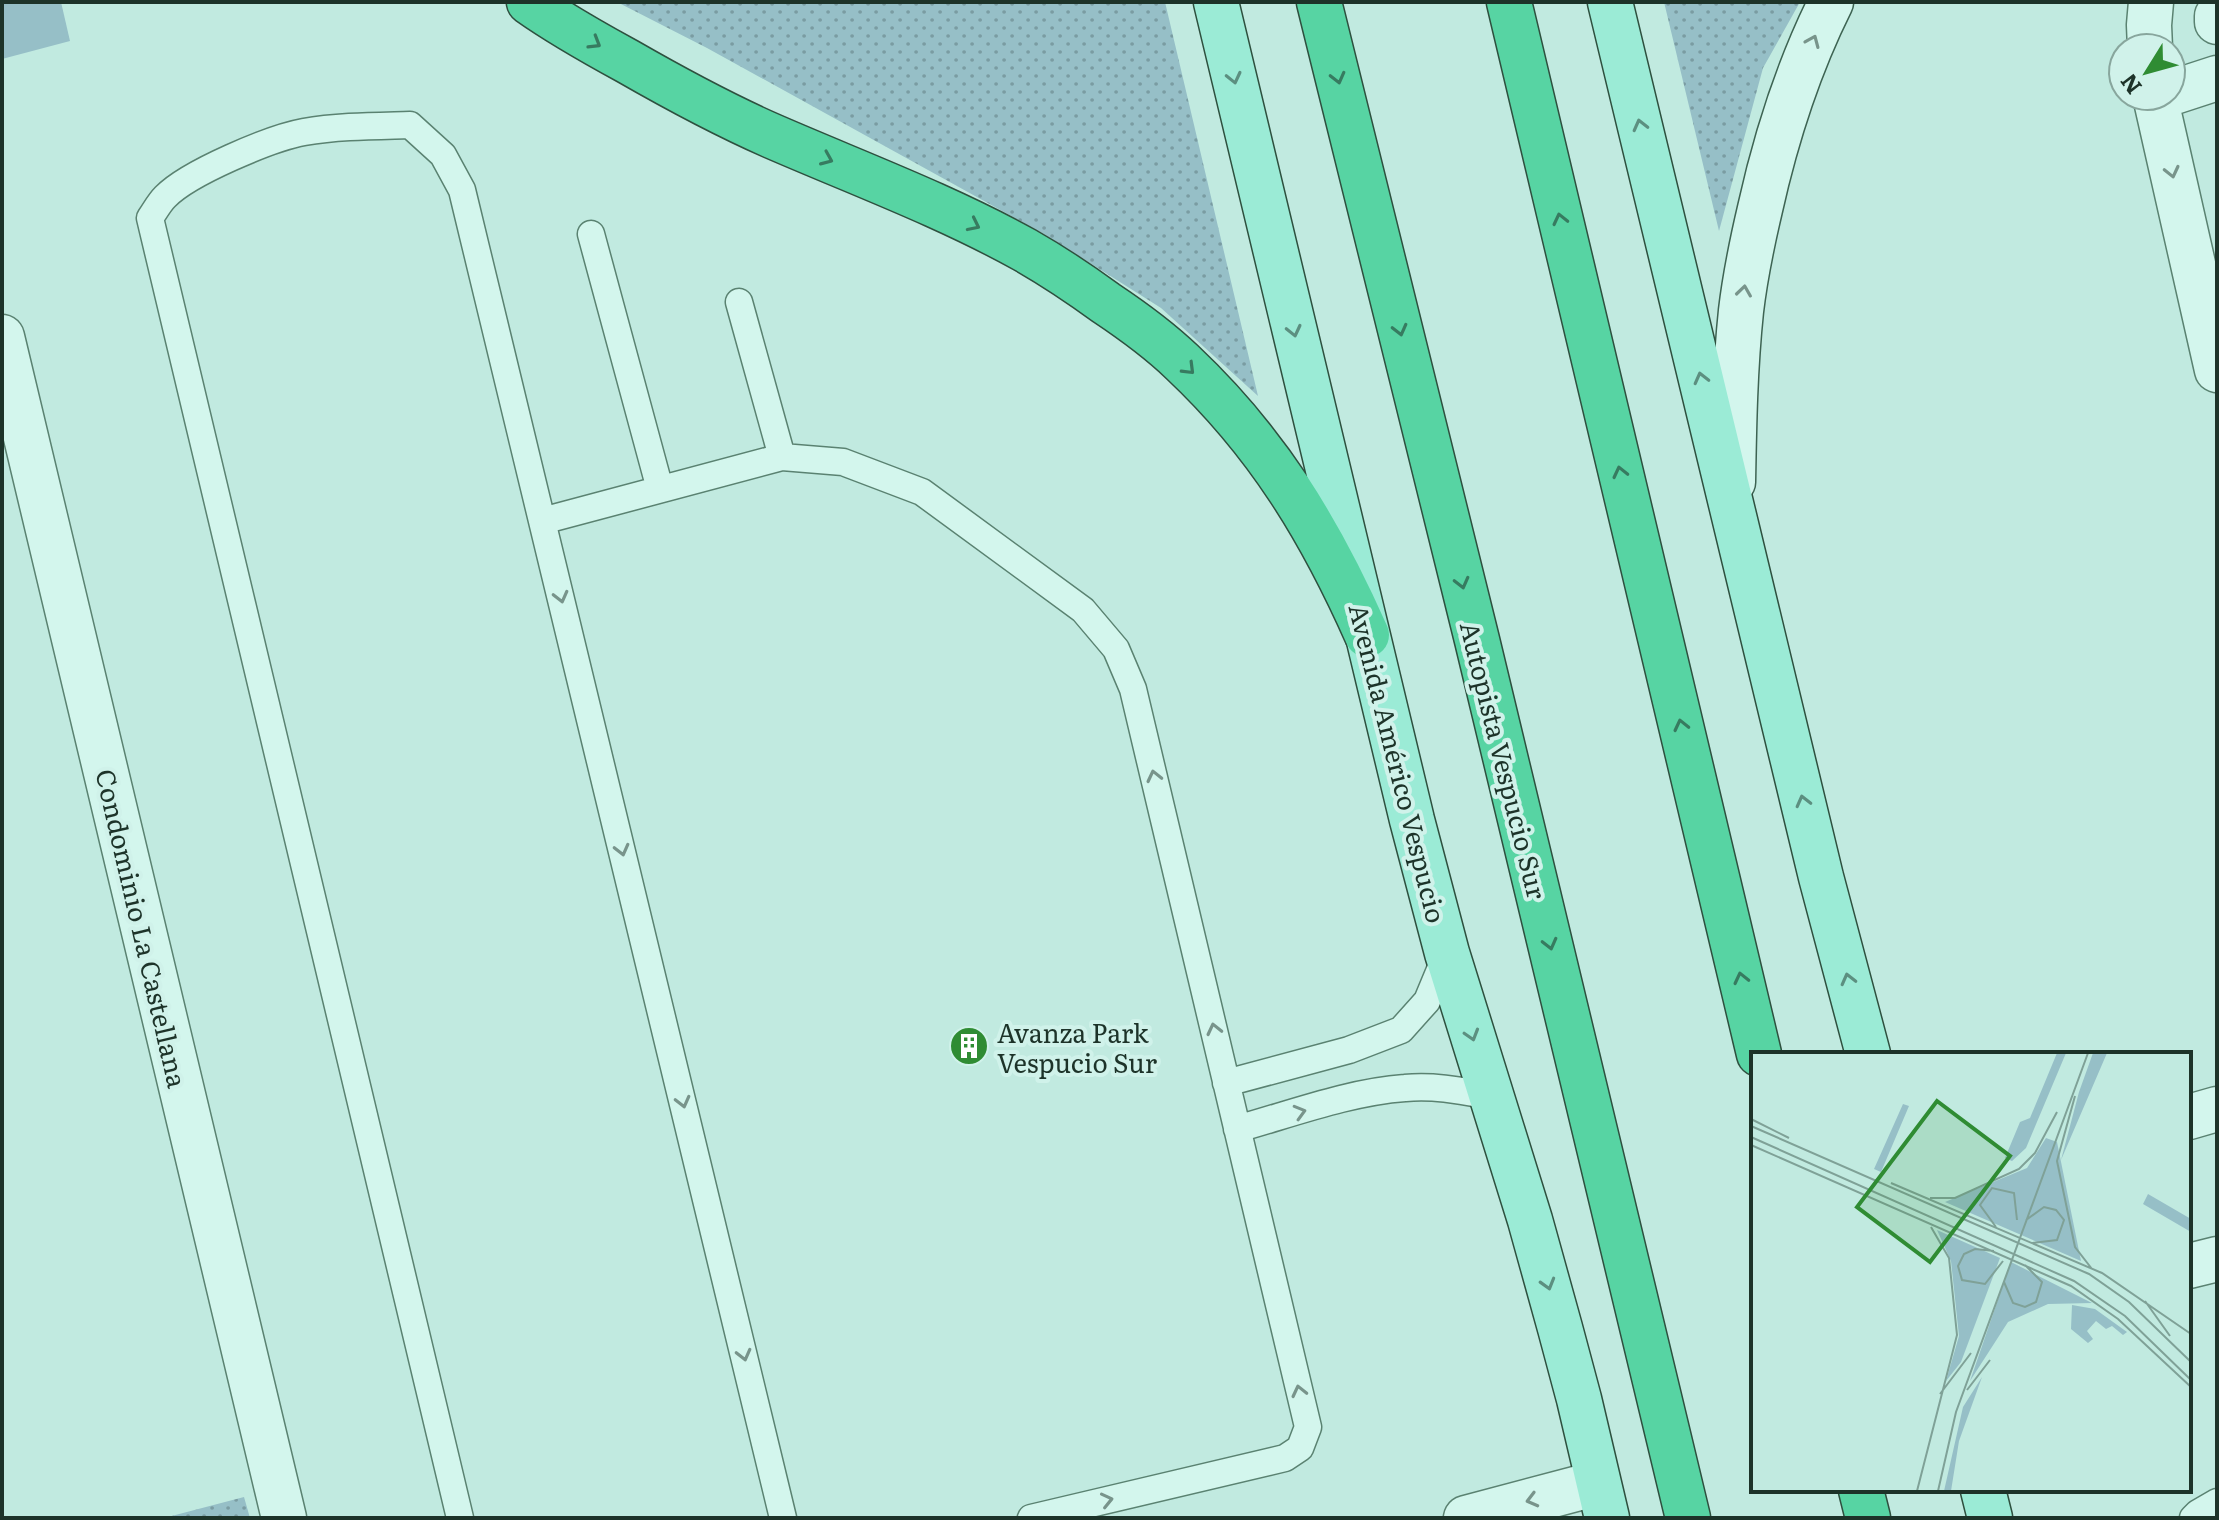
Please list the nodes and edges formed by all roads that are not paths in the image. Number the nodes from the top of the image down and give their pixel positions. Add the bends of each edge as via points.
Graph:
1 (529, 2) edge
2 (1216, 2) edge
3 (1319, 2) edge
4 (1509, 2) edge
5 (1610, 2) edge
6 (1831, 2) edge
7 (2151, 2) edge
8 (2217, 16) edge
9 (2217, 22) edge
10 (2149, 32) edge
11 (2217, 78) edge
12 (2187, 88) edge
13 (2164, 112) edge
14 (591, 234) dead end
15 (739, 302) dead end
16 (2, 337) edge
17 (2217, 370) edge
18 (782, 457) junction
19 (660, 489) junction
20 (1732, 508) junction
21 (542, 521) junction
22 (1367, 635) junction
23 (1447, 953) junction
24 (1759, 1052) edge
25 (1867, 1052) edge
26 (1226, 1083) junction
27 (1491, 1096) junction
28 (2217, 1109) edge
29 (2191, 1116) edge
30 (1237, 1129) junction
31 (2217, 1259) edge
32 (2191, 1266) edge
33 (1862, 1492) edge
34 (1984, 1492) edge
35 (1602, 1500) edge
36 (2217, 1502) edge
37 (284, 1518) edge
38 (460, 1518) edge
39 (783, 1518) edge
40 (1031, 1518) edge
41 (1466, 1518) edge
42 (1688, 1518) edge
43 (1868, 1518) edge
44 (1990, 1518) edge
45 (2193, 1518) edge

1 -> 22 highway via 683,93 1025,251 1143,328 1214,394 1274,466 1321,539
2 -> 22 main road, Avenida Américo Vespucio
3 -> 42 highway, Autopista Vespucio Sur
24 -> 4 highway
20 -> 5 main road
20 -> 6 street via 1741,311 1749,254 1780,127
7 - 10 street
8 - 9 street
11 - 12 street
13 -> 17 street
14 - 19 lane
15 - 18 lane
16 - 37 street, Condominio La Castellana
18 - 19 lane
26 -> 18 lane via 1133,689 1116,649 1083,610 922,492 843,462
19 - 21 lane
25 -> 20 main road
21 - 38 lane via 462,190 443,155 410,125 302,132 243,152 165,197 150,218
21 -> 39 lane
22 - 23 main road, Avenida Américo Vespucio
23 - 26 lane via 1427,1001 1401,1030 1349,1050
23 -> 27 main road, Avenida Américo Vespucio
26 - 30 lane
30 -> 27 lane via 1363,1094 1406,1088
27 -> 35 main road, Avenida Américo Vespucio via 1553,1301
28 - 29 street
40 -> 30 lane via 1285,1458 1300,1448 1308,1427
31 - 32 street
33 - 43 highway
34 - 44 main road
35 -> 41 street
36 - 45 lane

